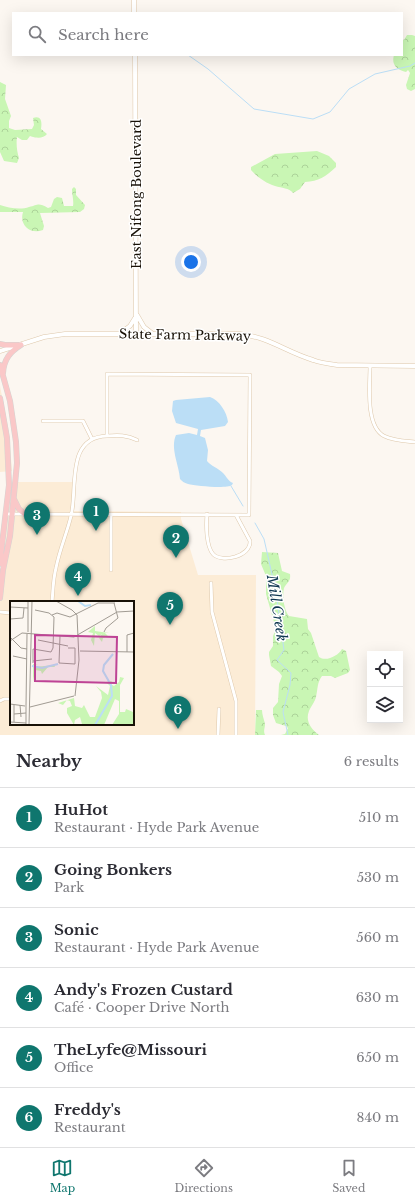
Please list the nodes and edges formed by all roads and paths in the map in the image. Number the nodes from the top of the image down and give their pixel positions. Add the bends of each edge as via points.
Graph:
1 (134, 0) edge
2 (134, 12) edge
3 (135, 56) edge
4 (136, 314) junction
5 (119, 334) junction
6 (136, 334) junction
7 (153, 334) junction
8 (0, 344) edge
9 (21, 345) junction
10 (0, 351) edge
11 (0, 365) edge
12 (370, 366) junction
13 (415, 366) edge
14 (3, 375) junction
15 (0, 398) edge
16 (43, 421) dead end
17 (107, 436) junction
18 (92, 439) junction
19 (136, 440) dead end
20 (415, 442) edge
21 (13, 498) junction
22 (12, 513) junction
23 (5, 514) junction
24 (25, 514) junction
25 (72, 514) junction
26 (111, 514) junction
27 (207, 514) junction
28 (236, 515) junction
29 (3, 570) junction
30 (111, 570) dead end
31 (210, 584) dead end
32 (0, 598) edge
33 (52, 601) edge
34 (0, 612) edge
35 (10, 613) edge
36 (0, 696) edge
37 (4, 699) junction
38 (10, 699) edge
39 (0, 701) edge
40 (218, 709) dead end
41 (218, 735) edge
42 (236, 735) edge

1 - 2 street
3 - 4 street, East Nifong Boulevard
4 - 5 street via 133,323
4 - 6 street, East Nifong Boulevard
4 - 7 street via 143,326
5 - 6 street, State Farm Parkway
5 - 9 street, State Farm Parkway via 65,334 44,337
6 - 7 street, State Farm Parkway
7 - 12 street, State Farm Parkway via 240,334 268,340 314,361
8 - 9 main road
9 - 10 street, State Farm Parkway
9 - 14 main road via 7,356
11 - 14 main road
12 - 13 street, State Farm Parkway
12 - 20 street via 371,417 376,427 383,436
14 - 21 main road via 16,442 17,463
15 - 23 main road via 7,438 8,485
16 - 18 street via 83,421
17 - 18 street
17 - 19 street via 129,436
17 - 28 street via 107,374 250,375 249,515
18 - 25 street via 82,448 77,460
21 - 22 main road
21 - 24 main road via 19,510
22 - 23 street
22 - 24 street
22 - 29 main road
23 - 29 main road
24 - 25 street
25 - 26 street
25 - 33 street via 55,569
26 - 27 street
26 - 30 street
27 - 28 street
27 - 28 street via 206,533 212,554 218,558 244,554 249,549 250,541
29 - 32 main road
31 - 42 street via 212,612 236,701
34 - 35 street
36 - 37 street
37 - 38 street
37 - 39 street
40 - 41 street

